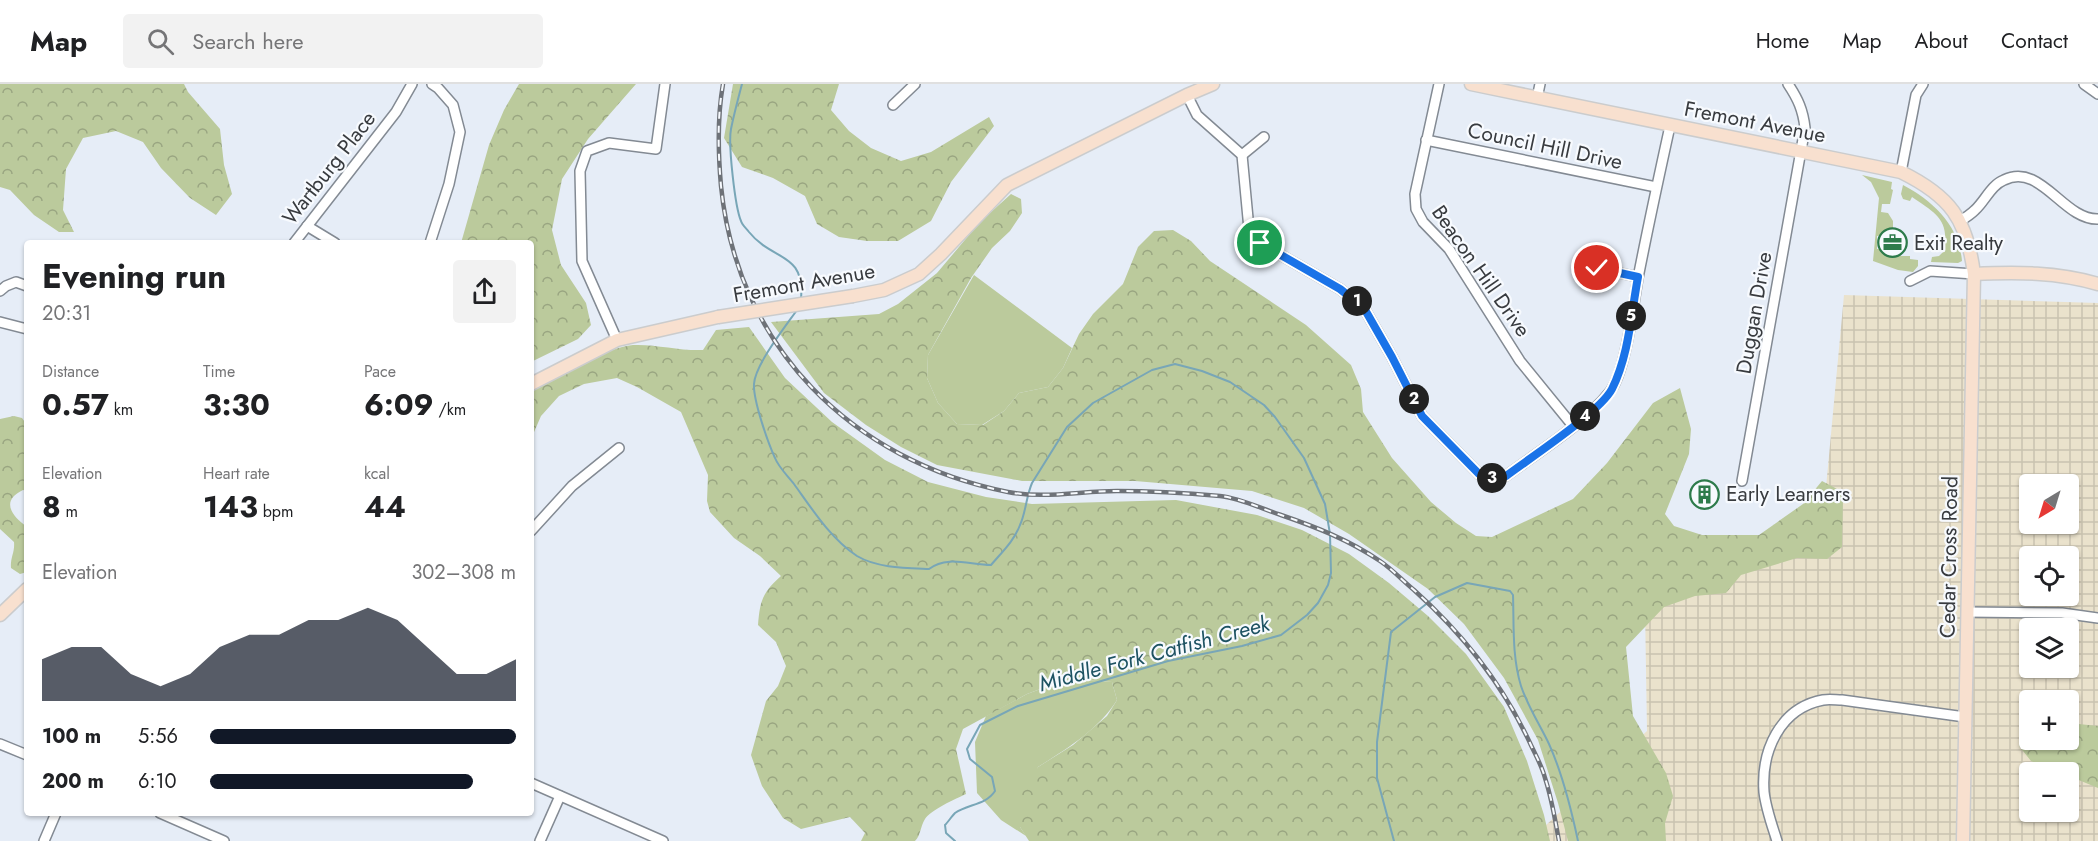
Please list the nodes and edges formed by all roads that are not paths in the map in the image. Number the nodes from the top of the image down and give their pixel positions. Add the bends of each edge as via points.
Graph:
1 (412, 84) edge
2 (432, 84) edge
3 (665, 84) edge
4 (915, 84) edge
5 (1213, 84) edge
6 (1438, 84) edge
7 (1470, 84) edge
8 (1540, 84) edge
9 (1788, 84) edge
10 (1923, 84) edge
11 (2084, 84) edge
12 (2098, 94) edge
13 (1187, 95) junction
14 (1537, 98) junction
15 (893, 105) dead end
16 (1670, 126) junction
17 (1264, 136) dead end
18 (1426, 140) junction
19 (1802, 151) junction
20 (1242, 154) junction
21 (1901, 172) junction
22 (1656, 188) junction
23 (2098, 219) edge
24 (1960, 221) junction
25 (307, 226) junction
26 (296, 240) edge
27 (330, 240) edge
28 (431, 240) edge
29 (1582, 274) dead end
30 (1974, 274) junction
31 (1638, 277) junction
32 (1910, 280) dead end
33 (2098, 284) edge
34 (24, 285) edge
35 (0, 291) edge
36 (0, 322) edge
37 (24, 328) edge
38 (617, 340) junction
39 (534, 382) edge
40 (1573, 426) junction
41 (619, 448) dead end
42 (1742, 481) dead end
43 (534, 528) edge
44 (24, 592) edge
45 (1967, 612) junction
46 (0, 615) edge
47 (2098, 618) edge
48 (1965, 717) junction
49 (0, 744) edge
50 (24, 754) edge
51 (534, 784) edge
52 (560, 796) junction
53 (55, 816) edge
54 (167, 816) edge
55 (44, 841) edge
56 (224, 841) edge
57 (540, 841) edge
58 (663, 841) edge
59 (1777, 841) edge
60 (1963, 841) edge

1 - 25 street, Wartburg Place via 396,112
2 - 28 street via 453,105 460,132
3 - 38 street via 656,149 609,143 587,151 580,171 582,261
4 - 15 street
5 - 13 main road, Fremont Avenue
6 - 18 street, Beacon Hill Drive
7 - 14 main road, Fremont Avenue
8 - 14 street
9 - 19 street, Duggan Drive via 1803,113
10 - 21 street via 1916,95
11 - 12 street
13 - 20 street via 1197,115
13 - 38 main road, Fremont Avenue, bridge via 1007,184 919,274 884,290 718,317
14 - 16 main road, Fremont Avenue
16 - 19 main road, Fremont Avenue
16 - 22 street
17 - 20 street
18 - 22 street, Council Hill Drive
18 - 40 street, Beacon Hill Drive via 1415,194 1416,209 1449,249 1520,361
19 - 21 main road, Fremont Avenue
19 - 42 street, Duggan Drive
20 - 40 street via 1249,229 1260,243 1340,289 1364,308 1422,416 1479,474 1494,479 1506,476
21 - 24 main road, Fremont Avenue via 1934,190
22 - 31 street
23 - 24 street via 2075,211 2025,177 2006,178 1997,183 1975,210
24 - 30 main road, Fremont Avenue
25 - 26 street, Wartburg Place
25 - 27 street
29 - 31 street via 1597,268
30 - 32 street via 1930,271
30 - 33 main road via 2043,273
30 - 45 main road, Cedar Cross Road
31 - 40 street via 1623,359 1611,391
34 - 35 street via 16,282
36 - 37 street
38 - 39 main road, Fremont Avenue
41 - 43 street via 572,486
44 - 46 main road
45 - 47 street via 2062,613
45 - 48 main road, Cedar Cross Road
48 - 59 street via 1823,700 1786,718 1767,754 1764,791
48 - 60 main road, Cedar Cross Road
49 - 50 street
51 - 52 street
52 - 57 street
52 - 58 street
53 - 55 street
54 - 56 street

